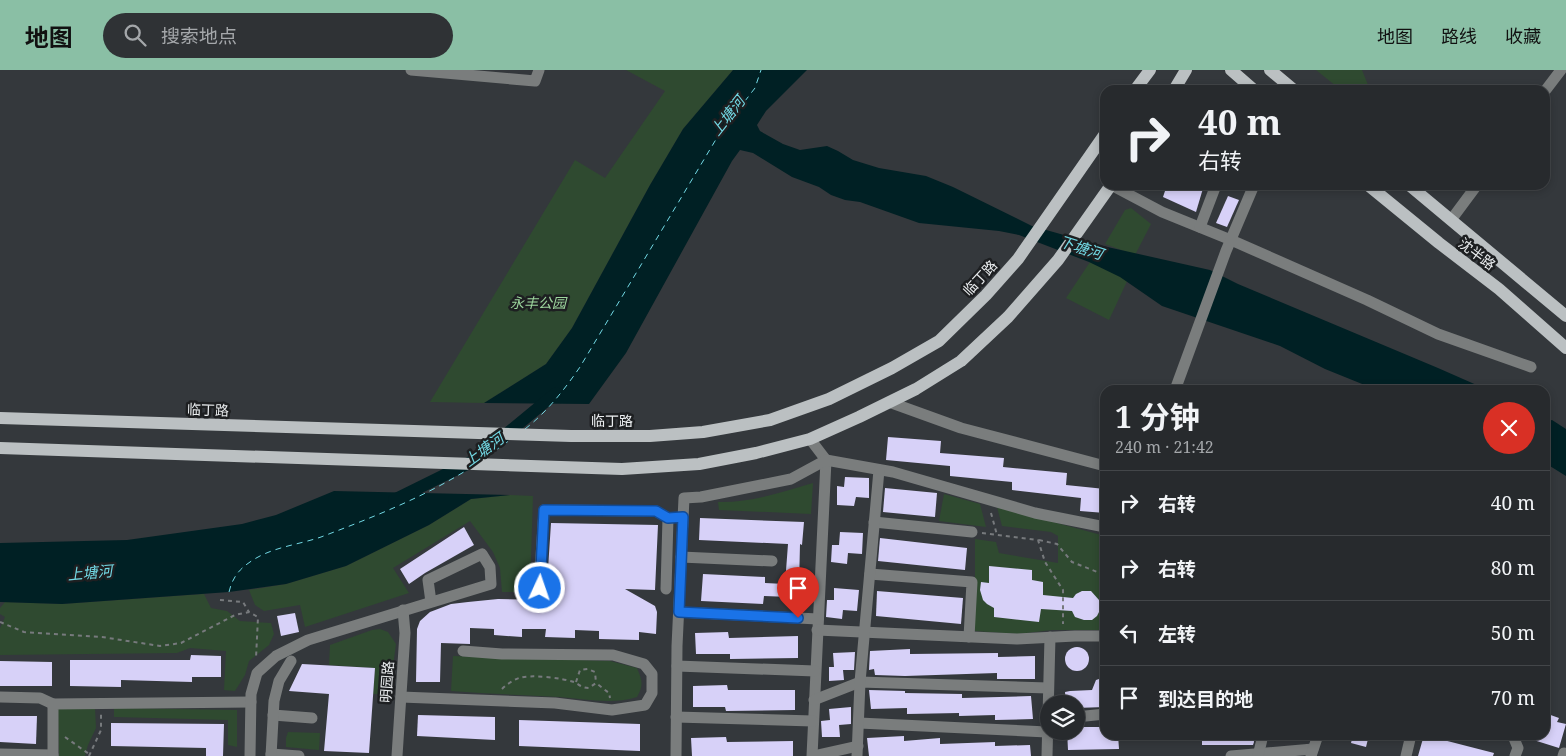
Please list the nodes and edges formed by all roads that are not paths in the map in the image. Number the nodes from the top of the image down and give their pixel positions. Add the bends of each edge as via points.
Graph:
1 (412, 70) edge
2 (1150, 70) edge
3 (1186, 70) edge
4 (1231, 70) edge
5 (1270, 70) edge
6 (1561, 70) edge
7 (537, 76) edge
8 (1139, 85) edge
9 (1177, 85) edge
10 (1248, 85) edge
11 (1288, 85) edge
12 (1550, 85) edge
13 (1100, 141) edge
14 (1108, 190) edge
15 (1120, 190) edge
16 (1214, 190) edge
17 (1252, 190) edge
18 (1374, 190) edge
19 (1415, 190) edge
20 (1472, 190) edge
21 (1451, 220) junction
22 (1200, 227) junction
23 (1231, 240) junction
24 (1566, 316) edge
25 (1566, 348) edge
26 (1531, 367) dead end
27 (1176, 385) edge
28 (889, 402) junction
29 (0, 418) edge
30 (810, 439) junction
31 (0, 448) edge
32 (826, 460) junction
33 (1100, 465) edge
34 (879, 470) junction
35 (683, 517) junction
36 (668, 518) junction
37 (874, 522) junction
38 (1100, 526) edge
39 (972, 532) road end
40 (681, 557) junction
41 (772, 561) dead end
42 (870, 574) junction
43 (540, 588) dead end
44 (666, 589) dead end
45 (431, 602) junction
46 (403, 610) junction
47 (679, 612) junction
48 (818, 624) junction
49 (865, 632) junction
50 (1100, 636) edge
51 (969, 637) junction
52 (1050, 638) junction
53 (463, 651) dead end
54 (291, 661) dead end
55 (677, 666) junction
56 (815, 671) junction
57 (860, 682) junction
58 (1048, 688) junction
59 (1048, 695) edge
60 (0, 697) edge
61 (401, 697) junction
62 (814, 700) junction
63 (251, 702) junction
64 (53, 704) junction
65 (1100, 714) edge
66 (273, 715) junction
67 (1085, 715) edge
68 (676, 717) junction
69 (312, 718) dead end
70 (813, 721) junction
71 (859, 723) junction
72 (1040, 732) edge
73 (1047, 740) edge
74 (1262, 740) edge
75 (1316, 740) edge
76 (1410, 740) edge
77 (1515, 740) edge
78 (857, 751) edge
79 (1312, 753) edge
80 (0, 754) edge
81 (1566, 754) edge
82 (53, 755) edge
83 (271, 755) edge
84 (1259, 755) edge
85 (250, 756) edge
86 (299, 756) edge
87 (397, 756) edge
88 (676, 756) edge
89 (812, 756) edge
90 (1047, 756) edge
91 (1231, 756) edge
92 (1406, 756) edge
93 (1515, 756) edge
94 (1563, 756) edge

1 - 7 street
2 - 8 main road
3 - 9 main road
4 - 10 main road
5 - 11 main road
6 - 12 street
13 - 29 main road, 临丁路 via 1018,259 939,341 838,394 770,420 703,432 650,436 561,436
14 - 28 main road via 1058,260 1008,317 961,361 916,390
15 - 22 street
16 - 22 street
17 - 23 street
18 - 25 main road, 沈半路 via 1499,289
19 - 21 main road, 沈半路
20 - 21 street
21 - 24 main road, 沈半路
22 - 23 street
23 - 26 street via 1438,334
23 - 27 street
28 - 30 main road
28 - 33 street via 960,428
30 - 31 main road via 699,464 622,469
30 - 32 street
32 - 34 street
32 - 35 street via 791,479 684,498
32 - 48 street
34 - 37 street
34 - 38 street via 1036,513
35 - 36 street
35 - 40 street
36 - 43 street via 656,511 544,510
36 - 44 street
37 - 39 street
37 - 42 street
40 - 41 street
40 - 47 street
42 - 49 street
42 - 51 street via 972,582
45 - 45 street via 491,584 490,567 482,554 428,580
45 - 46 street
46 - 61 street, 明园路 via 405,634
46 - 63 street via 308,640 276,656 257,673
47 - 48 street
47 - 55 street
48 - 49 street
48 - 56 street
49 - 51 street
49 - 57 street
50 - 52 street
51 - 52 street
52 - 58 street
53 - 61 street via 613,655 644,664 652,674 652,693 644,704 612,710 496,700
54 - 66 street via 279,681
55 - 56 street
55 - 68 street
56 - 62 street
57 - 58 street
57 - 62 street
57 - 71 street
58 - 59 street
60 - 64 street via 40,698
61 - 87 street, 明园路
62 - 70 street
63 - 64 street
63 - 85 street
64 - 82 street
65 - 67 street
66 - 69 street
66 - 83 street
68 - 70 street
68 - 88 street
70 - 89 street
71 - 72 street
71 - 78 street
73 - 90 street
74 - 84 street
75 - 79 street
76 - 92 street
77 - 93 street via 1518,748
78 - 89 street
79 - 84 street
80 - 82 street
81 - 94 street
83 - 86 street
84 - 91 street

